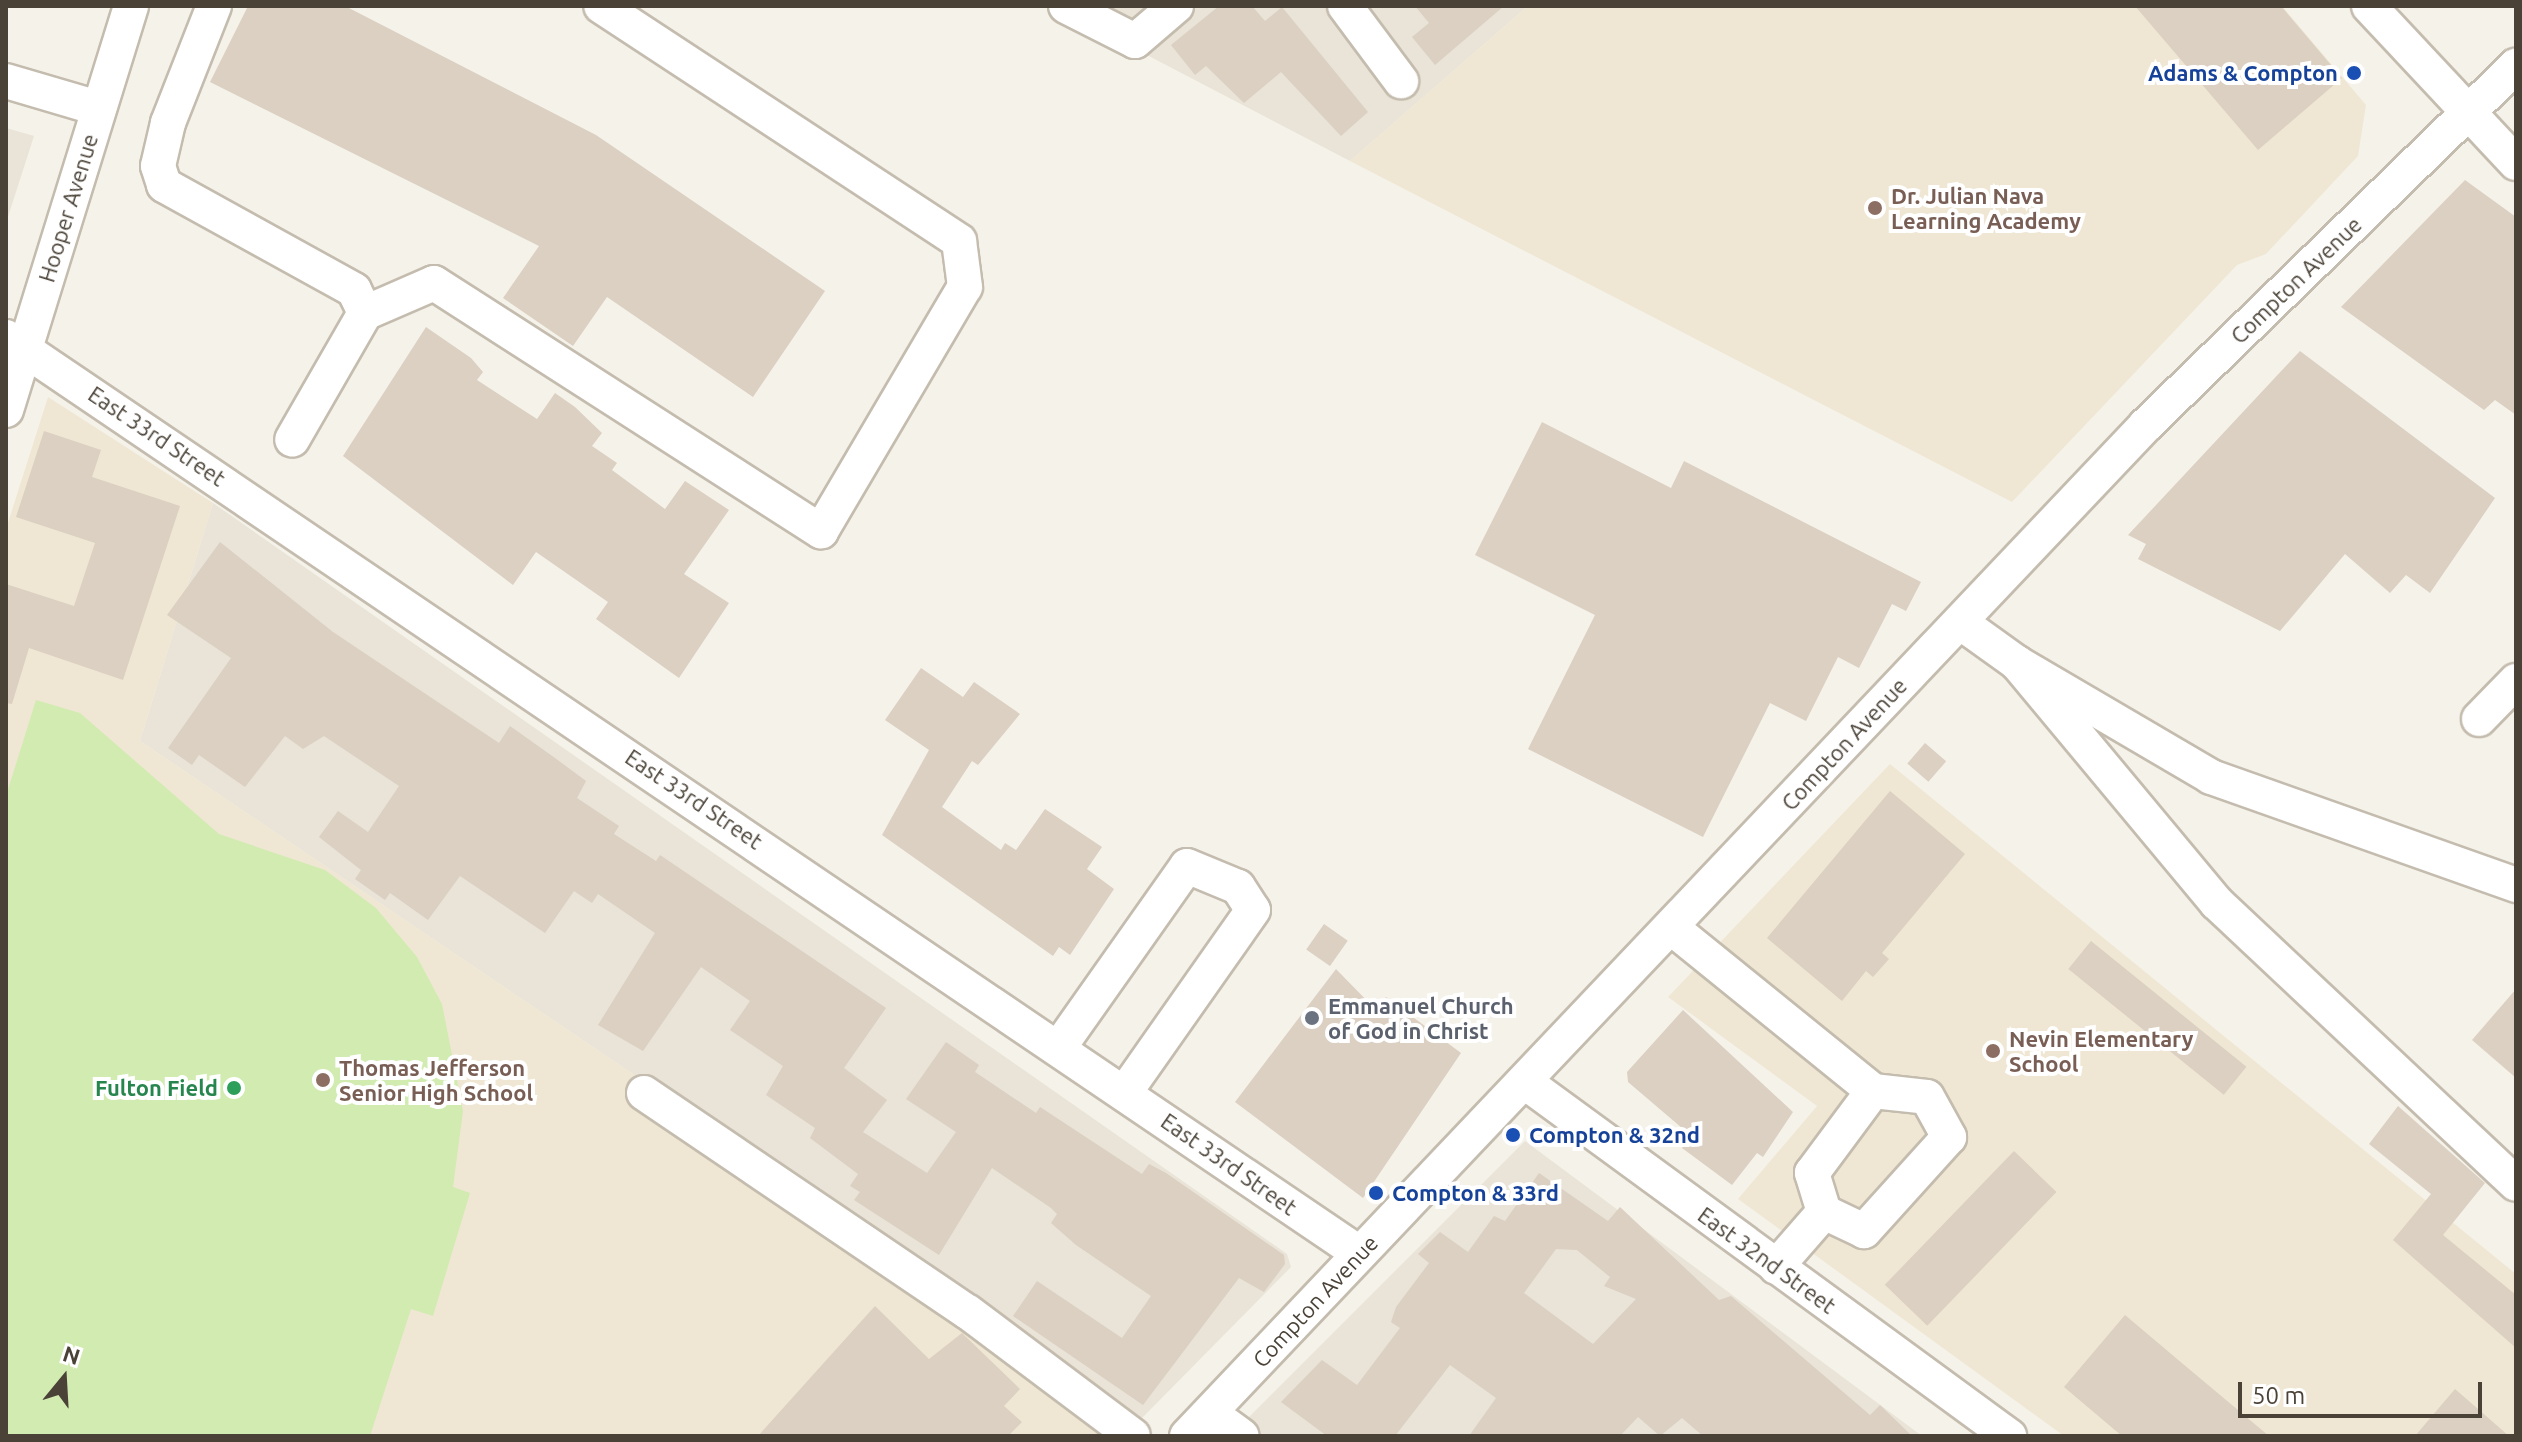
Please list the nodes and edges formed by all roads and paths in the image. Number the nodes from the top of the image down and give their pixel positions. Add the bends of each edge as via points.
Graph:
1 (131, 6) edge
2 (214, 6) edge
3 (601, 6) edge
4 (1066, 6) edge
5 (1176, 6) edge
6 (1345, 6) edge
7 (2369, 6) edge
8 (2516, 66) edge
9 (6, 81) edge
10 (1401, 81) dead end
11 (98, 108) junction
12 (2468, 114) junction
13 (2516, 163) edge
14 (365, 313) junction
15 (15, 344) edge
16 (6, 410) edge
17 (292, 440) dead end
18 (1960, 622) junction
19 (2017, 663) junction
20 (2516, 681) edge
21 (2479, 719) dead end
22 (2516, 885) edge
23 (1672, 928) junction
24 (1060, 1046) junction
25 (1525, 1082) junction
26 (1873, 1091) junction
27 (1125, 1092) junction
28 (644, 1093) dead end
29 (2516, 1184) edge
30 (1824, 1212) junction
31 (1359, 1253) junction
32 (1776, 1267) junction
33 (1198, 1424) edge
34 (1133, 1436) edge
35 (1242, 1436) edge
36 (2009, 1436) edge

1 - 11 street, Hooper Avenue
2 - 14 street via 168,123 158,166 164,185 354,290
3 - 14 street via 959,241 965,287 821,531 434,283
4 - 5 street via 1135,41
6 - 10 street
7 - 12 street
8 - 12 street, Compton Avenue
9 - 11 street
11 - 15 street, Hooper Avenue
12 - 13 street
12 - 18 street, Compton Avenue via 2146,425
14 - 17 street
15 - 16 street, Hooper Avenue
15 - 24 street, East 33rd Street
18 - 19 street
18 - 23 street, Compton Avenue
19 - 22 street via 2211,777
19 - 29 street via 2217,903
20 - 21 street
23 - 25 street, Compton Avenue
23 - 26 street
24 - 27 street, East 33rd Street
24 - 27 street via 1187,866 1238,887 1253,910
25 - 31 street, Compton Avenue
25 - 32 street, East 32nd Street
26 - 30 street via 1812,1173
26 - 30 street via 1927,1097 1949,1137 1864,1231
27 - 31 street, East 33rd Street
28 - 34 street via 968,1312
30 - 32 street
31 - 33 street, Compton Avenue
32 - 36 street, East 32nd Street
33 - 35 street

